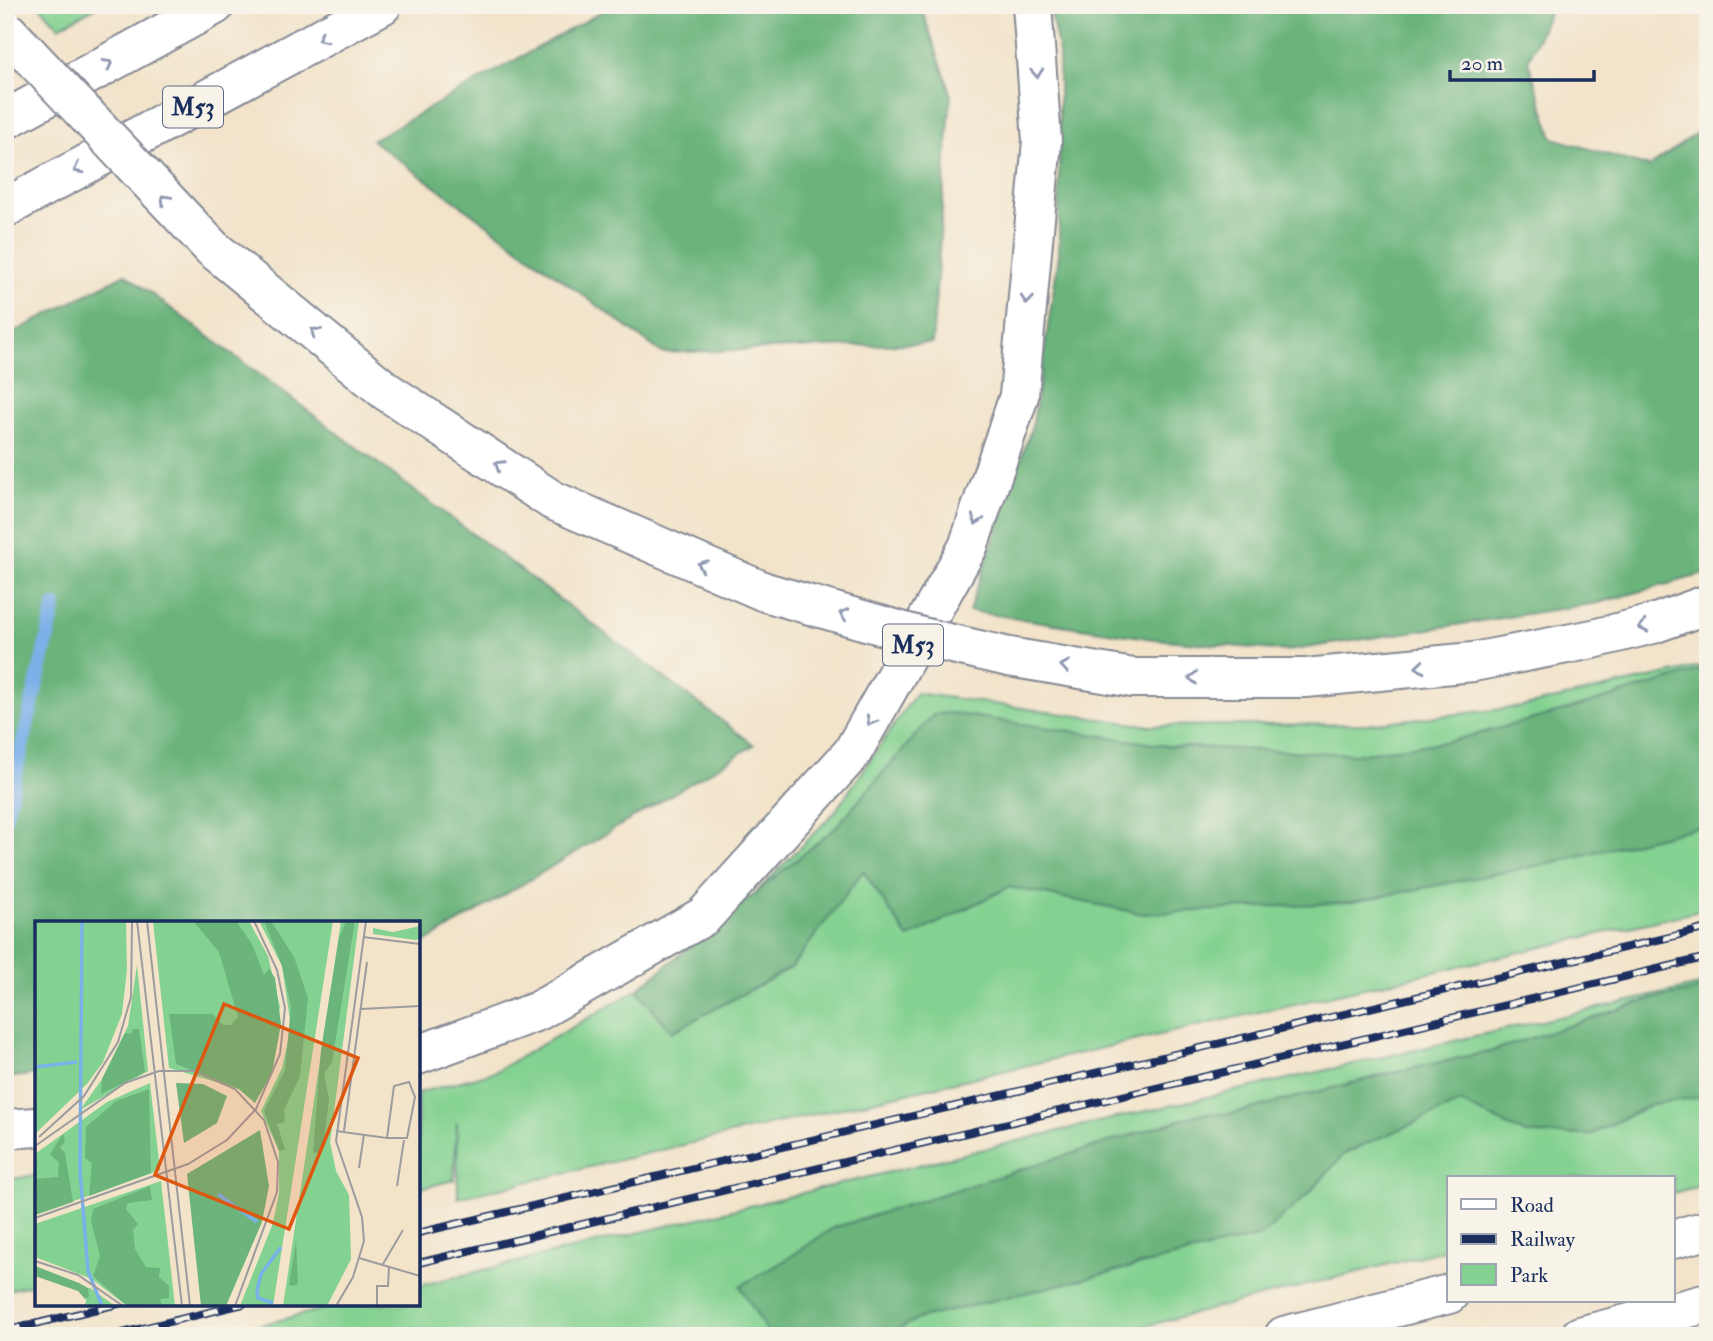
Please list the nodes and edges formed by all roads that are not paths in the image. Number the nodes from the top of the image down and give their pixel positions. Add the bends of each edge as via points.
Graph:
1 (215, 5) edge
2 (382, 5) edge
3 (1032, 5) edge
4 (5, 29) edge
5 (5, 120) edge
6 (5, 208) edge
7 (1708, 604) edge
8 (420, 1054) edge
9 (35, 1127) edge
10 (5, 1129) edge
11 (1708, 1230) edge
12 (1674, 1239) edge
13 (1447, 1295) edge
14 (1708, 1304) edge
15 (1284, 1336) edge
16 (1580, 1336) edge

5 -> 1 main road
2 -> 6 main road, M53
3 -> 8 main road, M53 via 1042,141 1019,396 968,547 852,753 704,916 538,1011
7 -> 4 main road, M53, bridge via 1641,627 1474,662 1306,678 1133,678 922,637 765,592 552,500 386,391 212,248
9 - 10 main road
11 - 12 main road
13 - 15 main road
14 - 16 main road

